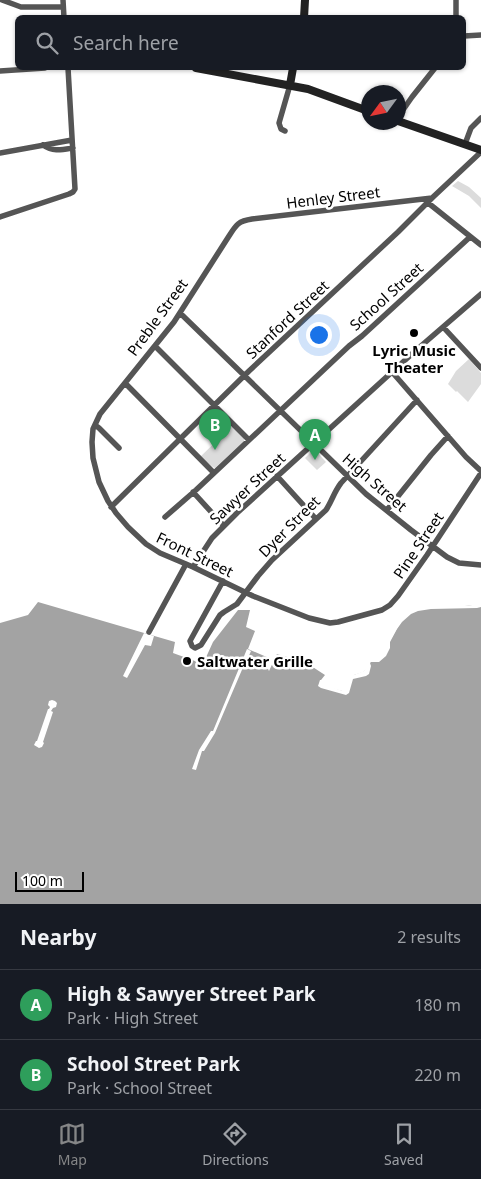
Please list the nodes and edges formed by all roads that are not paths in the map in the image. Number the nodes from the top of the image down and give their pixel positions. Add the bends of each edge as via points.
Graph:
1 (2, 0) edge
2 (63, 0) edge
3 (306, 0) edge
4 (456, 0) edge
5 (63, 7) junction
6 (64, 15) edge
7 (304, 15) edge
8 (456, 15) edge
9 (481, 35) edge
10 (466, 36) edge
11 (15, 70) edge
12 (68, 70) edge
13 (293, 70) edge
14 (433, 70) edge
15 (0, 71) edge
16 (228, 71) edge
17 (290, 85) junction
18 (406, 106) edge
19 (361, 109) edge
20 (481, 118) edge
21 (406, 125) edge
22 (285, 131) dead end
23 (72, 140) junction
24 (464, 144) junction
25 (43, 146) junction
26 (73, 148) junction
27 (481, 151) edge
28 (0, 153) edge
29 (430, 200) junction
30 (0, 218) edge
31 (239, 223) joint
32 (470, 237) junction
33 (481, 245) edge
34 (481, 294) edge
35 (180, 313) junction
36 (444, 328) junction
37 (155, 346) junction
38 (481, 368) edge
39 (393, 372) junction
40 (245, 375) junction
41 (125, 383) junction
42 (417, 400) junction
43 (214, 405) junction
44 (281, 411) junction
45 (95, 425) junction
46 (448, 436) junction
47 (180, 439) junction
48 (249, 440) junction
49 (314, 443) junction
50 (119, 448) dead end
51 (481, 472) edge
52 (214, 473) junction
53 (277, 476) junction
54 (347, 476) junction
55 (193, 492) junction
56 (111, 507) junction
57 (387, 510) junction
58 (164, 516) dead end
59 (316, 519) junction
60 (224, 526) junction
61 (432, 546) junction
62 (186, 564) junction
63 (481, 565) edge
64 (193, 567) junction
65 (223, 581) junction
66 (245, 593) junction
67 (362, 615) joint
68 (149, 632) dead end

1 - 5 street via 21,7
2 - 5 street
3 - 7 main road
4 - 8 street
5 - 6 street
9 - 10 street
11 - 15 street
12 - 23 street
13 - 17 main road
14 - 18 street
16 - 17 main road
17 - 19 main road
17 - 22 street via 279,123
20 - 24 street via 471,128
21 - 24 main road
23 - 25 street
23 - 26 street
24 - 27 main road
25 - 26 street via 56,150
25 - 28 street
26 - 30 street via 73,192
27 - 29 street, Stanford Street
29 - 31 street, Henley Street via 243,220
29 - 32 street
29 - 40 street, Stanford Street
31 - 35 street, Preble Street
32 - 33 street
32 - 44 street, School Street
34 - 36 street, Sawyer Street
35 - 37 street, Preble Street
35 - 40 street, High Street
36 - 38 street
36 - 39 street, Sawyer Street
37 - 41 street, Preble Street
37 - 43 street
39 - 42 street
39 - 49 street, Sawyer Street
40 - 43 street, Stanford Street
40 - 44 street, High Street
41 - 45 street, Preble Street
41 - 47 street
42 - 46 street
42 - 54 street, Dyer Street
43 - 47 street, Stanford Street
43 - 48 street
44 - 48 street, School Street
44 - 49 street, High Street
45 - 50 street
45 - 56 street, Front Street via 92,442 95,467
46 - 51 street
46 - 57 street
47 - 52 street
47 - 56 street, Stanford Street
48 - 52 street, School Street
49 - 53 street, Sawyer Street
49 - 54 street, High Street
51 - 61 street, Pine Street
52 - 55 street, School Street
53 - 59 street
53 - 60 street, Sawyer Street
54 - 57 street, High Street
54 - 59 street, Dyer Street via 329,506
55 - 58 street, School Street
55 - 60 street
56 - 62 street, Front Street via 146,544
57 - 61 street, High Street
59 - 66 street, Dyer Street via 272,560
60 - 64 street, Sawyer Street
61 - 63 street, High Street via 459,563
61 - 67 street, Pine Street via 390,604 382,610
62 - 64 street, Front Street
62 - 68 street
64 - 65 street, Front Street
65 - 66 street, Front Street
65 - 66 street, Dyer Street via 190,641 195,648 201,645 220,615 237,604
66 - 67 street, Front Street via 330,623

